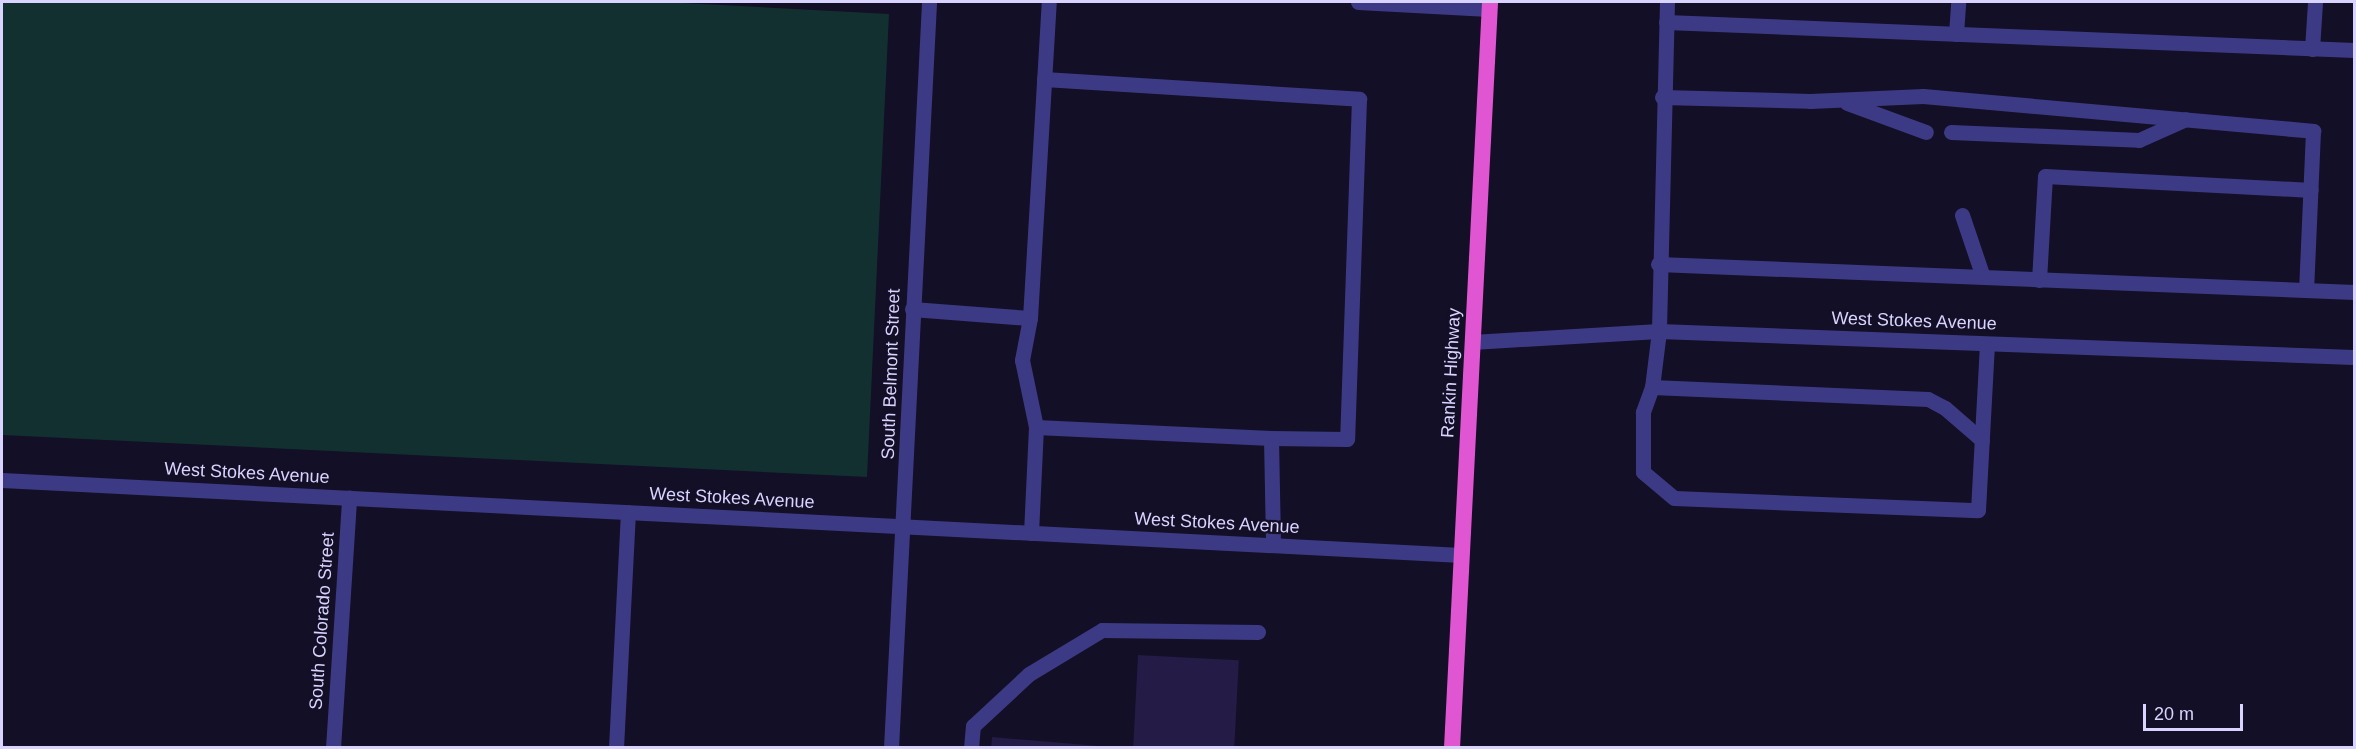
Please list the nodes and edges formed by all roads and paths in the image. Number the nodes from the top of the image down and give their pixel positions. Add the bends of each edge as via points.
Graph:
1 (929, 2) edge
2 (1049, 2) edge
3 (1358, 2) edge
4 (1667, 2) edge
5 (1958, 2) edge
6 (2315, 2) edge
7 (1490, 5) edge
8 (1666, 22) junction
9 (1956, 34) junction
10 (2312, 49) junction
11 (2355, 50) edge
12 (1044, 79) junction
13 (1662, 96) junction
14 (1839, 100) junction
15 (2186, 119) junction
16 (1926, 132) dead end
17 (1951, 132) dead end
18 (2311, 190) junction
19 (1962, 215) dead end
20 (1658, 264) junction
21 (1983, 277) junction
22 (2039, 280) junction
23 (2306, 290) junction
24 (2355, 292) edge
25 (912, 309) junction
26 (1030, 318) junction
27 (1659, 331) junction
28 (1472, 342) junction
29 (1987, 344) junction
30 (2355, 357) edge
31 (1652, 387) junction
32 (1036, 427) junction
33 (1271, 438) junction
34 (1982, 440) junction
35 (2, 480) edge
36 (349, 498) junction
37 (628, 512) junction
38 (905, 528) junction
39 (1031, 533) junction
40 (1273, 545) junction
41 (1461, 555) junction
42 (1258, 632) dead end
43 (333, 747) edge
44 (616, 747) edge
45 (891, 747) edge
46 (971, 747) edge
47 (1452, 747) edge

1 - 25 street, South Belmont Street
2 - 12 street
3 - 7 street
4 - 8 street
5 - 9 street
6 - 10 street
7 - 28 highway, Rankin Highway
8 - 9 street
8 - 13 street
9 - 10 street
10 - 11 street
12 - 26 street
12 - 33 street via 1359,99 1347,439
13 - 14 street
13 - 20 street
14 - 15 street via 1923,96
14 - 16 street
15 - 17 street via 2139,140
15 - 18 street via 2313,131
18 - 22 street via 2045,176
18 - 23 street
19 - 21 street
20 - 21 street
20 - 27 street
21 - 22 street
22 - 23 street
23 - 24 street
25 - 26 street
25 - 38 street, South Belmont Street
26 - 32 street via 1022,360
27 - 28 street, West Stokes Avenue
27 - 29 street, West Stokes Avenue
27 - 31 street
28 - 41 highway, Rankin Highway
29 - 30 street, West Stokes Avenue
29 - 34 street
31 - 34 street via 1928,399 1945,408
31 - 34 street via 1643,412 1643,472 1674,498 1978,510
32 - 33 street
32 - 39 street
33 - 40 street
35 - 36 street, West Stokes Avenue
36 - 37 street, West Stokes Avenue
36 - 43 street, South Colorado Street
37 - 38 street, West Stokes Avenue
37 - 44 street
38 - 39 street, West Stokes Avenue
38 - 45 street, South Belmont Street
39 - 40 street, West Stokes Avenue
40 - 41 street, West Stokes Avenue
41 - 47 highway, Rankin Highway
42 - 46 street via 1102,630 1029,674 973,726

